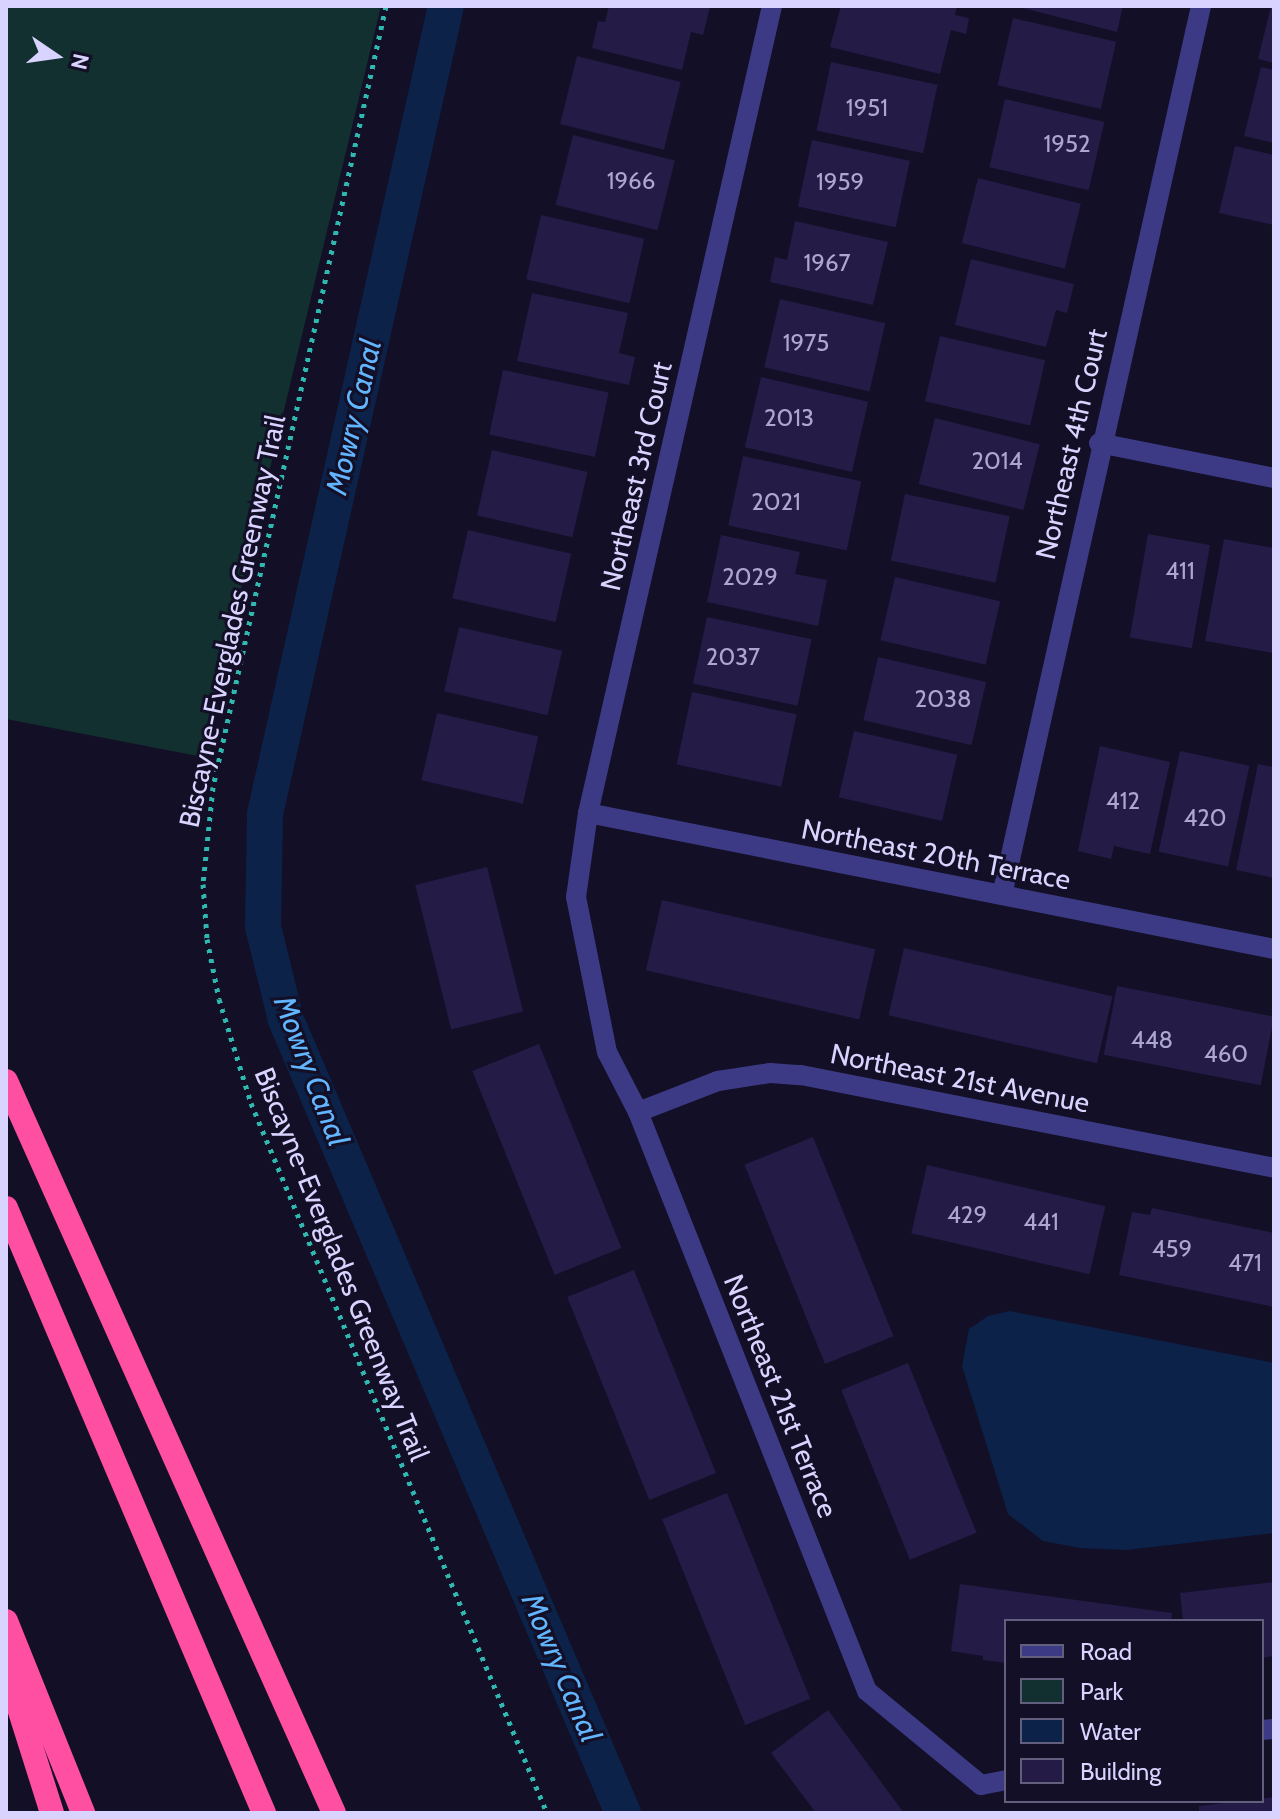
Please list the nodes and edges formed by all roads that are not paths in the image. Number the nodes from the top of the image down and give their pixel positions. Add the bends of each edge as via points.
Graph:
1 (772, 6) edge
2 (1201, 6) edge
3 (1099, 443) junction
4 (1274, 478) edge
5 (588, 813) junction
6 (1002, 895) junction
7 (1274, 949) edge
8 (585, 961) joint
9 (6, 1081) edge
10 (638, 1112) junction
11 (1274, 1168) edge
12 (6, 1208) edge
13 (6, 1621) edge
14 (6, 1667) edge
15 (1004, 1780) edge
16 (52, 1813) edge
17 (83, 1813) edge
18 (264, 1813) edge
19 (334, 1813) edge

1 - 5 street, Northeast 3rd Court
2 - 3 street, Northeast 4th Court
3 - 4 street
3 - 6 street, Northeast 4th Court
5 - 6 street, Northeast 20th Terrace
5 - 8 street, Northeast 3rd Court via 576,897
6 - 7 street, Northeast 20th Terrace
8 - 10 street, Northeast 21st Terrace via 607,1052
9 - 19 highway
10 - 11 street, Northeast 21st Avenue via 718,1081 770,1073 801,1075
10 - 15 street, Northeast 21st Terrace via 867,1691 981,1785
12 - 18 highway
13 - 17 highway
14 - 16 highway

